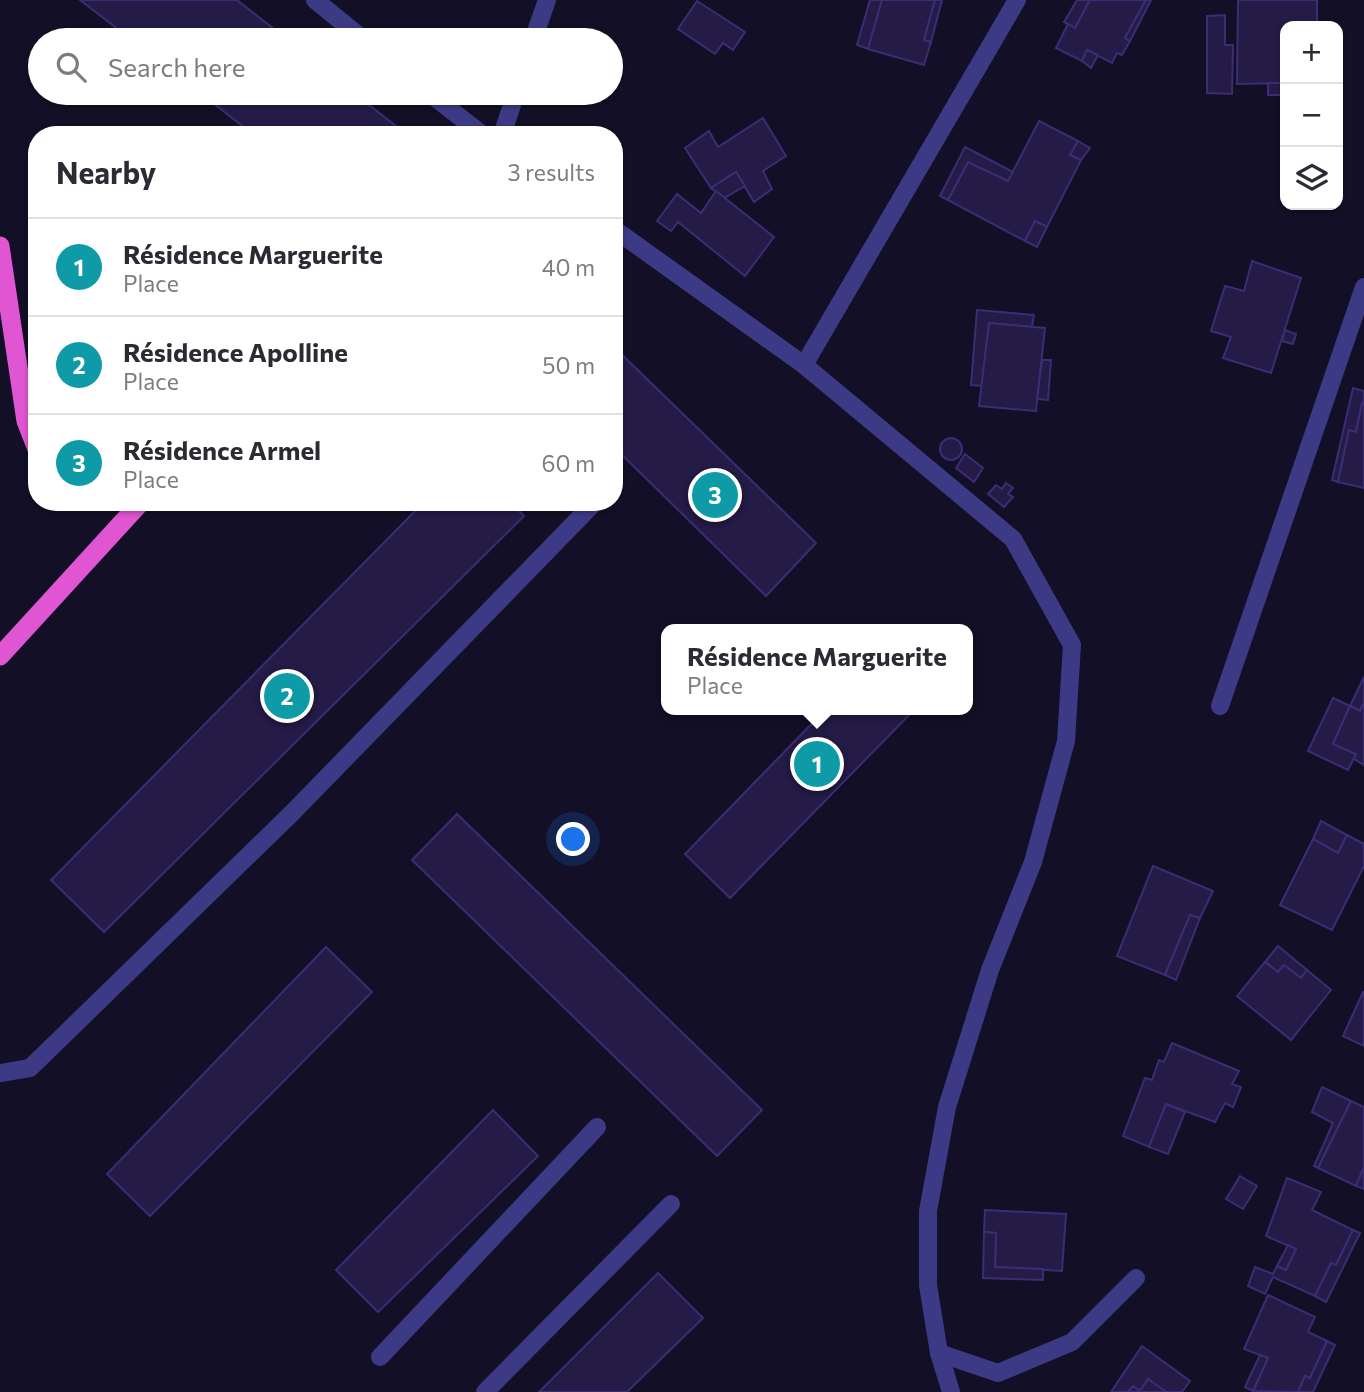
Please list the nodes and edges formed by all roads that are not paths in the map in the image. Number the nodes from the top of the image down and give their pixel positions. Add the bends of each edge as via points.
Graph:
1 (315, 0) edge
2 (547, 0) edge
3 (1017, 0) edge
4 (349, 28) edge
5 (537, 28) edge
6 (445, 105) edge
7 (512, 105) edge
8 (472, 126) edge
9 (505, 126) edge
10 (623, 235) edge
11 (0, 246) edge
12 (1364, 287) edge
13 (804, 365) junction
14 (28, 426) edge
15 (133, 511) edge
16 (586, 511) edge
17 (0, 656) edge
18 (1220, 706) dead end
19 (0, 1073) edge
20 (597, 1127) dead end
21 (671, 1204) dead end
22 (1136, 1278) dead end
23 (939, 1353) junction
24 (380, 1357) dead end
25 (485, 1392) edge
26 (951, 1392) edge

1 - 4 street
2 - 5 street
3 - 13 street
6 - 8 street
7 - 9 street
10 - 13 street
11 - 14 highway
12 - 18 street
13 - 23 street via 1013,539 1072,645 1066,741 1032,862 990,970 942,1133 928,1211 928,1285
15 - 17 highway
16 - 19 street via 292,813 30,1068
20 - 24 street
21 - 25 street
22 - 23 street via 1072,1342 998,1373
23 - 26 street

